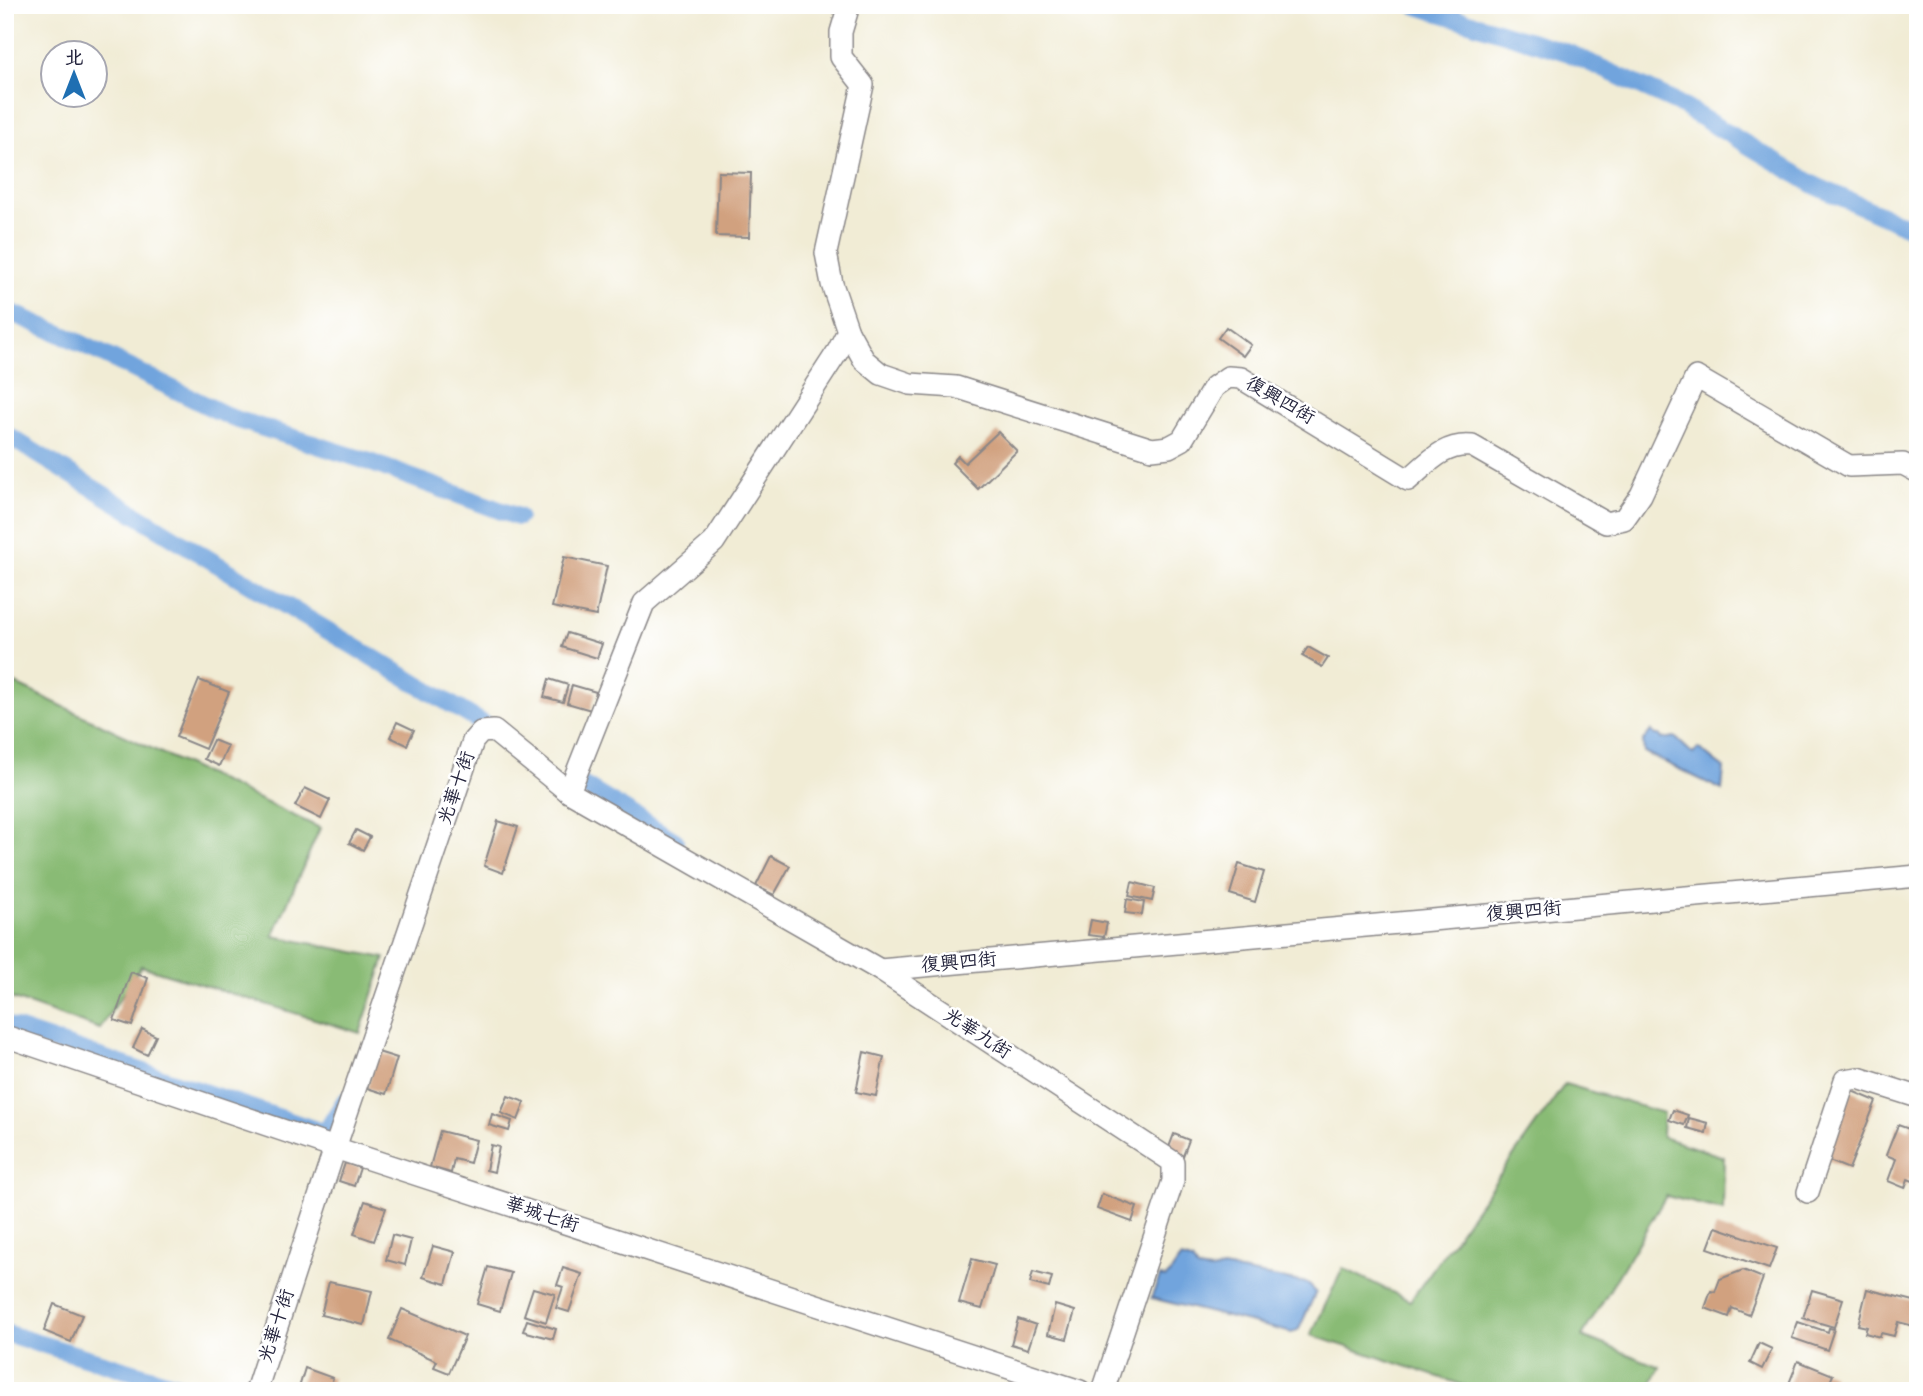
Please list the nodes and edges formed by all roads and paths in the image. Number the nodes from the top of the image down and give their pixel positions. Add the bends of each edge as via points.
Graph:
1 (849, 5) edge
2 (848, 331) junction
3 (1918, 472) edge
4 (569, 792) junction
5 (1918, 876) edge
6 (880, 970) junction
7 (5, 1036) edge
8 (1918, 1097) edge
9 (335, 1148) junction
10 (1808, 1192) dead end
11 (256, 1391) edge
12 (1080, 1391) edge
13 (1103, 1391) edge

1 - 2 street, 復興四街 via 841,32 841,57 863,85 826,253
2 - 3 street, 復興四街 via 864,360 881,374 909,384 956,387 1152,449 1182,440 1214,387 1228,377 1241,378 1408,480 1445,449 1472,446 1606,523 1624,519 1641,495 1696,377 1849,466 1903,464
2 - 4 street via 714,542 643,603
4 - 6 street, 光華九街
4 - 9 street, 光華十街 via 494,731 481,732 473,741
5 - 6 street, 復興四街
6 - 13 street, 光華九街 via 1173,1162 1173,1181
7 - 9 street, 華城七街
8 - 10 street via 1858,1077 1845,1080
9 - 11 street, 光華十街
9 - 12 street, 華城七街

